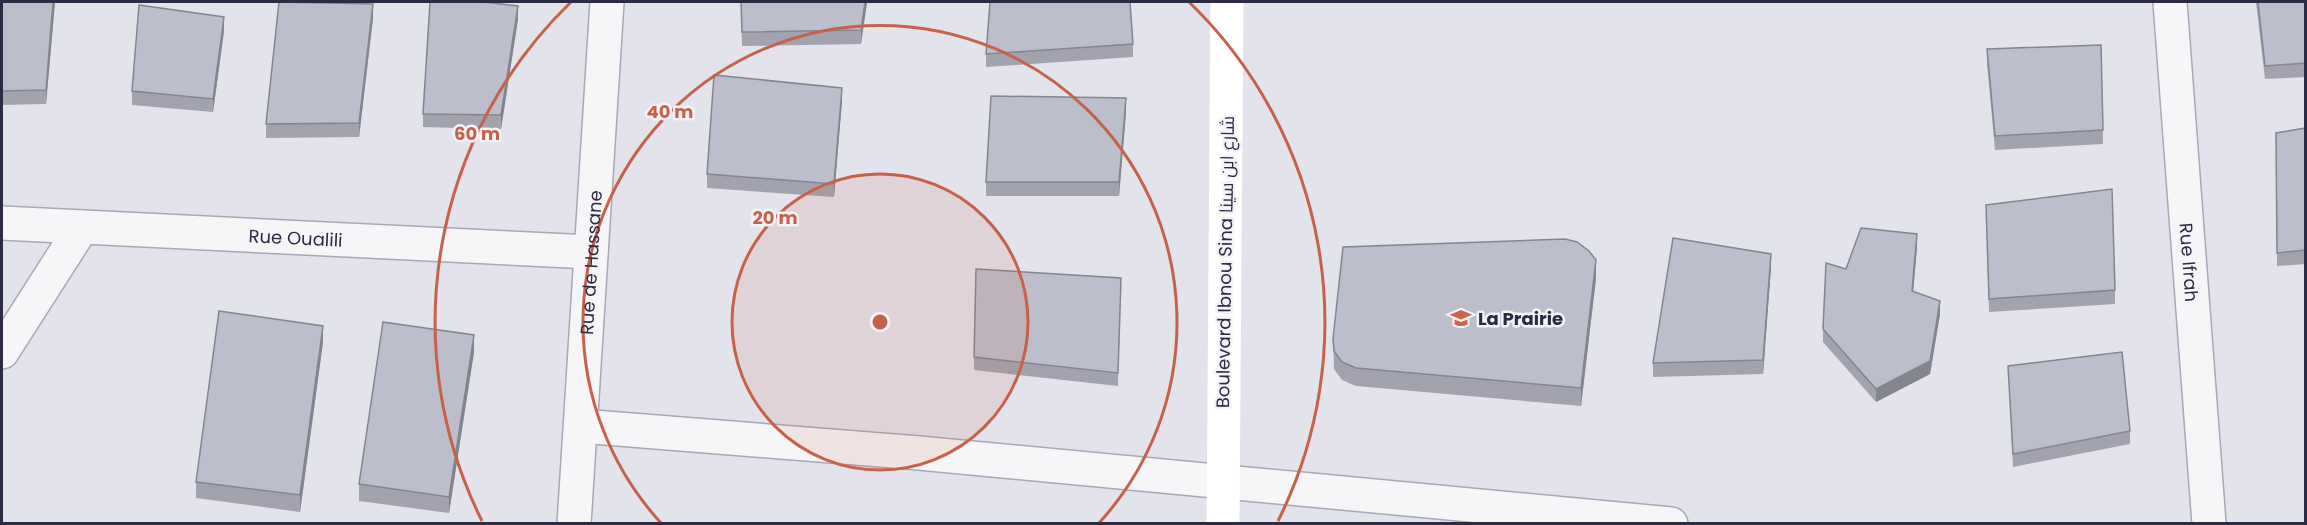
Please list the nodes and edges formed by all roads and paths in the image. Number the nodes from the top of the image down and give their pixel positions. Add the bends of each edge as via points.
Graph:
1 (607, 2) edge
2 (1227, 2) edge
3 (2170, 2) edge
4 (2, 223) edge
5 (82, 227) junction
6 (591, 252) junction
7 (2, 352) edge
8 (580, 426) junction
9 (1223, 480) junction
10 (574, 524) edge
11 (1223, 524) edge
12 (1671, 524) edge
13 (2209, 524) edge

1 - 6 street, Rue de Hassane
2 - 9 main road, Boulevard Ibnou Sina شارع ابن سينا
3 - 13 street, Rue Ifrah
4 - 5 street, Rue Oualili
5 - 6 street, Rue Oualili
5 - 7 street
6 - 8 street, Rue de Hassane
8 - 9 street
8 - 10 street, Rue de Hassane
9 - 11 main road, Boulevard Ibnou Sina شارع ابن سينا
9 - 12 street

